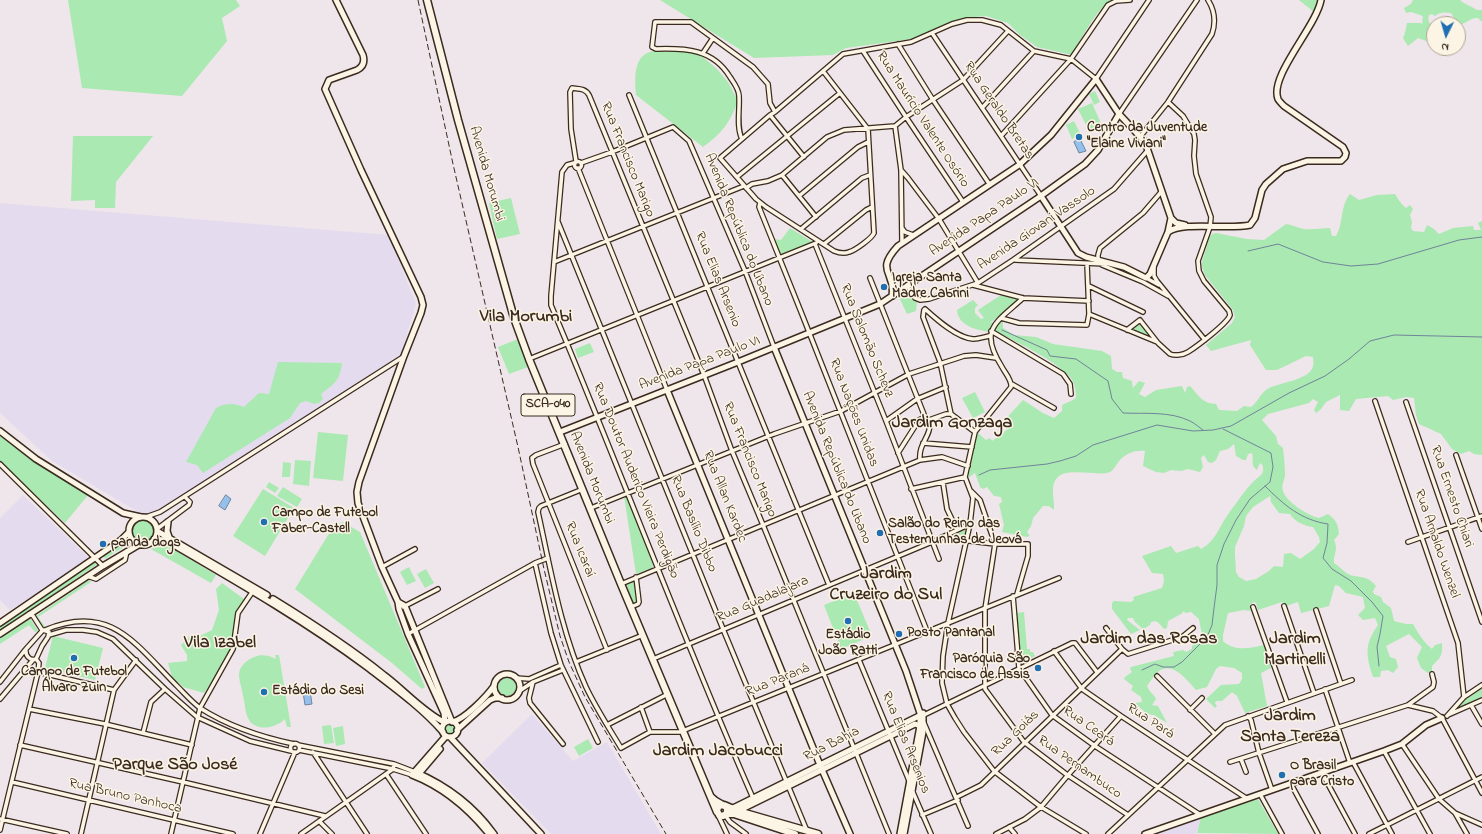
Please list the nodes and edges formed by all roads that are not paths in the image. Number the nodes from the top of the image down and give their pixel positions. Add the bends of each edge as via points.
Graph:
1 (336, 0) edge
2 (427, 0) edge
3 (1130, 0) edge
4 (1149, 0) edge
5 (1197, 0) edge
6 (1208, 0) edge
7 (1321, 0) edge
8 (1008, 31) junction
9 (932, 33) junction
10 (713, 38) junction
11 (898, 44) junction
12 (863, 50) junction
13 (1034, 51) junction
14 (703, 53) junction
15 (1071, 59) junction
16 (823, 71) junction
17 (1096, 79) junction
18 (963, 80) junction
19 (840, 93) junction
20 (629, 94) dead end
21 (933, 100) junction
22 (1168, 102) junction
23 (982, 108) junction
24 (775, 112) junction
25 (1119, 114) junction
26 (770, 115) junction
27 (906, 117) junction
28 (896, 126) junction
29 (868, 129) junction
30 (787, 136) junction
31 (1001, 136) junction
32 (1140, 137) junction
33 (647, 138) junction
34 (742, 139) junction
35 (868, 142) junction
36 (1148, 150) junction
37 (612, 152) junction
38 (804, 157) junction
39 (575, 162) junction
40 (581, 164) junction
41 (1019, 165) junction
42 (578, 168) junction
43 (900, 170) junction
44 (870, 175) junction
45 (782, 176) junction
46 (737, 177) junction
47 (990, 185) junction
48 (745, 187) junction
49 (1162, 191) junction
50 (799, 196) junction
51 (1041, 196) junction
52 (713, 198) junction
53 (963, 202) junction
54 (760, 203) junction
55 (872, 207) junction
56 (677, 213) junction
57 (816, 217) junction
58 (1171, 218) junction
59 (939, 219) junction
60 (558, 221) junction
61 (902, 226) junction
62 (1188, 226) junction
63 (642, 227) junction
64 (1061, 227) junction
65 (1210, 227) junction
66 (801, 230) junction
67 (1168, 232) junction
68 (913, 235) junction
69 (606, 240) junction
70 (819, 241) junction
71 (902, 243) junction
72 (815, 244) junction
73 (824, 244) junction
74 (959, 251) junction
75 (1078, 253) junction
76 (572, 254) junction
77 (780, 258) junction
78 (1014, 260) junction
79 (554, 262) junction
80 (1098, 262) junction
81 (1085, 264) junction
82 (1154, 267) junction
83 (745, 271) junction
84 (870, 278) dead end
85 (1146, 278) junction
86 (978, 283) junction
87 (893, 284) junction
88 (907, 285) junction
89 (973, 285) junction
90 (1160, 285) junction
91 (708, 286) junction
92 (1089, 286) junction
93 (892, 296) junction
94 (1168, 296) junction
95 (1023, 298) junction
96 (672, 301) junction
97 (1089, 301) junction
98 (880, 304) junction
99 (1143, 312) dead end
100 (1089, 314) junction
101 (636, 316) junction
102 (845, 318) junction
103 (1001, 318) junction
104 (602, 329) junction
105 (1126, 330) junction
106 (991, 331) junction
107 (810, 333) junction
108 (989, 336) junction
109 (1205, 340) junction
110 (1158, 343) junction
111 (568, 344) junction
112 (774, 348) junction
113 (404, 356) junction
114 (529, 358) junction
115 (996, 358) junction
116 (738, 362) junction
117 (939, 364) junction
118 (909, 374) junction
119 (704, 375) junction
120 (1012, 384) junction
121 (946, 387) junction
122 (667, 390) junction
123 (875, 393) junction
124 (1071, 394) dead end
125 (919, 398) junction
126 (1375, 401) dead end
127 (1406, 402) dead end
128 (632, 403) junction
129 (1054, 408) dead end
130 (841, 411) junction
131 (951, 414) junction
132 (598, 417) junction
133 (927, 418) junction
134 (886, 421) junction
135 (805, 423) junction
136 (0, 431) edge
137 (560, 432) junction
138 (975, 432) junction
139 (768, 437) junction
140 (923, 443) junction
141 (565, 444) junction
142 (972, 448) junction
143 (732, 451) junction
144 (898, 453) junction
145 (1456, 455) dead end
146 (920, 460) junction
147 (0, 464) edge
148 (698, 465) junction
149 (968, 466) junction
150 (903, 467) junction
151 (965, 477) junction
152 (663, 480) junction
153 (868, 482) junction
154 (943, 483) junction
155 (583, 489) junction
156 (911, 489) junction
157 (971, 490) junction
158 (628, 493) junction
159 (834, 496) junction
160 (185, 497) junction
161 (549, 503) junction
162 (591, 508) junction
163 (799, 511) junction
164 (123, 513) junction
165 (144, 517) junction
166 (1480, 517) edge
167 (168, 522) junction
168 (970, 524) junction
169 (763, 525) junction
170 (1450, 527) junction
171 (1482, 529) edge
172 (129, 530) junction
173 (157, 530) junction
174 (957, 530) junction
175 (1422, 537) junction
176 (170, 538) junction
177 (943, 538) junction
178 (154, 539) junction
179 (729, 540) junction
180 (967, 540) junction
181 (932, 542) junction
182 (1408, 542) dead end
183 (140, 544) junction
184 (995, 544) junction
185 (416, 549) dead end
186 (127, 550) junction
187 (693, 554) junction
188 (897, 557) junction
189 (96, 558) junction
190 (548, 558) junction
191 (939, 559) dead end
192 (535, 563) junction
193 (103, 566) junction
194 (382, 567) junction
195 (657, 568) junction
196 (865, 570) junction
197 (88, 576) junction
198 (636, 577) junction
199 (1059, 578) dead end
200 (621, 584) junction
201 (829, 585) junction
202 (438, 589) dead end
203 (252, 591) junction
204 (1017, 594) junction
205 (39, 596) junction
206 (1013, 596) junction
207 (793, 600) junction
208 (398, 602) junction
209 (45, 604) junction
210 (24, 606) junction
211 (405, 606) junction
212 (1284, 606) dead end
213 (631, 607) junction
214 (1253, 607) dead end
215 (985, 608) junction
216 (399, 609) junction
217 (1316, 610) dead end
218 (29, 614) junction
219 (758, 614) junction
220 (1482, 622) edge
221 (0, 623) edge
222 (948, 623) junction
223 (1106, 628) dead end
224 (1192, 628) dead end
225 (415, 629) junction
226 (723, 629) junction
227 (43, 630) junction
228 (927, 631) junction
229 (0, 634) edge
230 (408, 634) junction
231 (49, 635) junction
232 (643, 635) junction
233 (688, 644) junction
234 (895, 645) junction
235 (26, 649) junction
236 (1122, 649) junction
237 (607, 650) junction
238 (1054, 652) junction
239 (653, 659) junction
240 (35, 660) junction
241 (136, 660) junction
242 (859, 660) junction
243 (576, 662) junction
244 (561, 665) junction
245 (1019, 668) junction
246 (563, 670) junction
247 (38, 672) junction
248 (1097, 672) junction
249 (824, 674) junction
250 (1432, 674) dead end
251 (1157, 676) dead end
252 (516, 678) junction
253 (1352, 680) dead end
254 (0, 682) edge
255 (532, 682) junction
256 (1341, 684) junction
257 (1482, 685) edge
258 (494, 686) junction
259 (984, 686) junction
260 (788, 688) junction
261 (1082, 688) junction
262 (165, 689) junction
263 (1325, 689) junction
264 (114, 690) junction
265 (518, 692) junction
266 (1314, 693) junction
267 (668, 694) junction
268 (1464, 697) junction
269 (1202, 698) dead end
270 (0, 699) edge
271 (503, 699) junction
272 (1482, 700) edge
273 (754, 702) junction
274 (1286, 702) junction
275 (947, 704) junction
276 (1408, 705) junction
277 (1471, 705) junction
278 (200, 708) junction
279 (641, 708) junction
280 (29, 709) junction
281 (1190, 710) junction
282 (922, 715) junction
283 (1052, 715) junction
284 (719, 716) junction
285 (1121, 716) junction
286 (1248, 716) junction
287 (197, 717) junction
288 (1444, 717) junction
289 (444, 722) junction
290 (452, 722) junction
291 (918, 723) junction
292 (105, 724) junction
293 (1482, 724) edge
294 (607, 725) junction
295 (1338, 728) junction
296 (683, 730) junction
297 (457, 731) junction
298 (888, 731) junction
299 (650, 732) junction
300 (143, 733) junction
301 (1214, 733) junction
302 (447, 736) junction
303 (891, 737) junction
304 (598, 742) dead end
305 (1024, 742) junction
306 (294, 744) junction
307 (563, 744) dead end
308 (1402, 744) junction
309 (192, 745) junction
310 (298, 745) junction
311 (20, 746) junction
312 (1095, 746) junction
313 (854, 748) junction
314 (299, 750) junction
315 (293, 752) junction
316 (314, 752) junction
317 (464, 752) junction
318 (1384, 752) junction
319 (1259, 753) junction
320 (856, 754) junction
321 (1187, 759) junction
322 (1241, 759) junction
323 (1230, 762) dead end
324 (1352, 763) junction
325 (97, 764) junction
326 (394, 764) junction
327 (392, 768) junction
328 (821, 768) junction
329 (994, 771) junction
330 (1246, 772) dead end
331 (1322, 773) junction
332 (386, 774) junction
333 (416, 774) junction
334 (1068, 775) junction
335 (1482, 777) edge
336 (1475, 780) junction
337 (786, 781) junction
338 (12, 782) junction
339 (183, 782) junction
340 (909, 782) junction
341 (1291, 784) junction
342 (788, 787) junction
343 (1158, 788) junction
344 (1272, 790) junction
345 (913, 791) junction
346 (1482, 793) edge
347 (1260, 794) junction
348 (710, 796) junction
349 (753, 798) junction
350 (957, 798) junction
351 (1246, 798) junction
352 (1439, 799) junction
353 (89, 800) junction
354 (346, 802) junction
355 (756, 803) junction
356 (273, 805) junction
357 (723, 805) junction
358 (1041, 807) junction
359 (1417, 810) junction
360 (735, 811) junction
361 (1455, 813) junction
362 (721, 814) junction
363 (1199, 814) junction
364 (922, 815) junction
365 (1128, 815) junction
366 (325, 816) junction
367 (1, 819) edge
368 (175, 820) junction
369 (319, 821) junction
370 (1387, 825) junction
371 (1482, 825) edge
372 (968, 826) dead end
373 (1009, 827) junction
374 (0, 830) edge
375 (490, 833) edge
376 (808, 833) edge
377 (67, 834) edge
378 (81, 834) edge
379 (171, 834) edge
380 (233, 834) edge
381 (260, 834) edge
382 (301, 834) edge
383 (332, 834) edge
384 (367, 834) edge
385 (426, 834) edge
386 (540, 834) edge
387 (727, 834) edge
388 (746, 834) edge
389 (795, 834) edge
390 (818, 834) edge
391 (850, 834) edge
392 (889, 834) edge
393 (900, 834) edge
394 (904, 834) edge
395 (931, 834) edge
396 (996, 834) edge
397 (1014, 834) edge
398 (1086, 834) edge
399 (1108, 834) edge
400 (1145, 834) edge
401 (1282, 834) edge
402 (1318, 834) edge
403 (1356, 834) edge
404 (1370, 834) edge
405 (1392, 834) edge
406 (1430, 834) edge
407 (1467, 834) edge

1 - 113 street via 363,55 364,63 357,70 329,80 325,89 422,301 421,313
2 - 114 main road, Avenida Morumbi / SCA-040 via 511,308
3 - 15 street via 1116,1 1108,5
4 - 17 street
5 - 25 street, Avenida Papa Paulo VI
6 - 22 street via 1214,14 1212,34
7 - 65 street via 1313,21 1282,73 1278,84 1278,100 1343,147 1345,158 1341,161 1307,161 1283,169 1262,190 1255,218 1250,225
8 - 9 street via 1001,25 972,20
8 - 13 street
8 - 18 street
9 - 11 street via 911,42
9 - 18 street, Rua Geraldo Bretas
10 - 14 street
10 - 14 street via 689,21 655,22 652,46 654,48 683,48
10 - 24 street via 753,67 767,82 770,103
11 - 12 street
11 - 21 street
12 - 16 street via 843,54
12 - 27 street, Rua Maurício Valente Osório
13 - 15 street
13 - 23 street
14 - 34 street via 721,66 738,90
15 - 17 street
15 - 31 street
16 - 19 street
16 - 24 street
17 - 25 street
17 - 41 street via 1050,135
18 - 21 street
18 - 23 street, Rua Geraldo Bretas
19 - 29 street
19 - 30 street
20 - 33 street, Rua Elias Arsenio
21 - 27 street
21 - 47 street
22 - 32 street
22 - 65 street via 1183,116 1194,134 1194,166 1211,217
23 - 31 street, Rua Geraldo Bretas
24 - 26 street
25 - 32 street
25 - 51 street, Avenida Papa Paulo VI via 1090,160
26 - 30 street
26 - 34 street
27 - 28 street
27 - 53 street, Rua Maurício Valente Osório
28 - 29 street
28 - 43 street
29 - 35 street
29 - 38 street via 836,133 827,137
30 - 38 street
30 - 46 street
31 - 41 street, Rua Geraldo Bretas
32 - 36 street
33 - 37 street
33 - 52 street, Avenida República do Líbano via 673,127 691,145
33 - 56 street, Rua Elias Arsenio
34 - 46 street via 720,158
35 - 44 street
35 - 50 street via 858,147
36 - 49 street
36 - 64 street, Avenida Giovani Vassolo via 1114,190
37 - 39 street, Rua Francisco Marigo via 589,95 583,90 572,88 571,129
37 - 40 street
37 - 63 street, Rua Francisco Marigo
38 - 45 street
39 - 40 street
39 - 42 street, Rua Allan Kardec via 574,166
39 - 60 street, Rua Doutor Auderico Vieira Perdigão via 563,170
40 - 42 street
41 - 47 street
41 - 51 street, Rua Geraldo Bretas
42 - 69 street, Rua Allan Kardec
43 - 59 street
43 - 61 street
44 - 55 street
44 - 57 street via 862,178
45 - 48 street
45 - 50 street
46 - 48 street
47 - 53 street
48 - 52 street
48 - 54 street
49 - 58 street
49 - 80 street via 1143,213 1100,248
50 - 57 street
51 - 64 street, Rua Geraldo Bretas
51 - 74 street, Avenida Papa Paulo VI
52 - 56 street
52 - 83 street, Avenida República do Líbano
53 - 59 street
54 - 66 street
54 - 77 street, Rua Nações Unidas via 759,207
55 - 73 street
55 - 73 street via 872,237 848,252 836,252
56 - 63 street
56 - 91 street, Rua Elias Arsenio
57 - 66 street
58 - 62 street via 1176,223
58 - 67 street
59 - 68 street
59 - 74 street
60 - 76 street, Rua Basílio Dibbo
60 - 79 street, Rua Doutor Auderico Vieira Perdigão
61 - 68 street via 905,232
61 - 71 street
62 - 65 street
62 - 67 street
63 - 69 street
63 - 96 street, Rua Francisco Marigo
64 - 75 street, Rua Geraldo Bretas
64 - 78 street, Avenida Giovani Vassolo
65 - 109 street via 1198,261 1199,271 1230,315 1228,321
66 - 70 street
67 - 82 street
68 - 71 street
69 - 76 street
69 - 101 street, Rua Allan Kardec
70 - 72 street
70 - 73 street
71 - 87 street via 887,264 887,272
72 - 77 street
72 - 102 street, Rua Salomão Schevz
74 - 86 street
74 - 88 street, Avenida Papa Paulo VI
75 - 80 street
75 - 81 street, Rua Geraldo Bretas
76 - 79 street
76 - 104 street, Rua Basílio Dibbo
77 - 83 street
77 - 107 street, Rua Nações Unidas
78 - 81 street
78 - 86 street, Avenida Giovani Vassolo
79 - 111 street, Rua Doutor Auderico Vieira Perdigão via 551,302
80 - 81 street
80 - 85 street via 1124,267
80 - 94 street
81 - 92 street, Rua Geraldo Bretas
82 - 85 street
82 - 90 street via 1154,276
83 - 91 street
83 - 112 street, Avenida República do Líbano
84 - 98 street
85 - 90 street
86 - 89 street, Avenida Giovani Vassolo
87 - 88 street
87 - 93 street
88 - 89 street, Avenida Giovani Vassolo via 915,298 925,300
88 - 93 street, Avenida Papa Paulo VI
89 - 95 street
90 - 94 street
91 - 96 street
91 - 116 street, Rua Elias Arsenio
92 - 97 street, Rua Geraldo Bretas
92 - 99 street
93 - 98 street, Avenida Papa Paulo VI
94 - 109 street
95 - 97 street
95 - 103 street
96 - 101 street
96 - 119 street, Rua Francisco Marigo
97 - 100 street, Rua Geraldo Bretas
98 - 102 street, Avenida Papa Paulo VI
98 - 118 street
100 - 103 street, Rua Geraldo Bretas via 1085,326 1019,323
100 - 105 street
101 - 104 street
101 - 122 street, Rua Allan Kardec
102 - 107 street, Avenida Papa Paulo VI
102 - 123 street, Rua Salomão Schevz
103 - 106 street
104 - 111 street
104 - 128 street, Rua Basílio Dibbo
105 - 110 street
105 - 110 street via 1140,320
106 - 108 street
106 - 124 street via 1066,378
107 - 112 street, Avenida Papa Paulo VI
107 - 130 street, Rua Nações Unidas
108 - 115 street
108 - 117 street via 974,339 965,337 924,309 923,314
109 - 110 street via 1188,352 1175,355 1170,354
111 - 114 street
111 - 132 street, Rua Doutor Auderico Vieira Perdigão
112 - 116 street, Avenida Papa Paulo VI
112 - 135 street, Avenida República do Libano
113 - 160 street
113 - 194 street via 356,492
114 - 137 main road, Avenida Morumbi / SCA-040
115 - 117 street via 970,355
115 - 120 street
116 - 119 street, Avenida Papa Paulo VI
116 - 139 street, Rua Elias Arsenio
117 - 118 street
117 - 121 street
118 - 123 street
118 - 125 street
119 - 122 street, Avenida Papa Paulo VI
119 - 143 street, Rua Francisco Marigo
120 - 129 street
120 - 138 street
121 - 125 street
121 - 131 street
122 - 128 street, Avenida Papa Paulo VI
122 - 148 street, Rua Allan Kardec
123 - 130 street
123 - 134 street, Rua Salomão Schevz
125 - 133 street
125 - 134 street
126 - 175 street, Rua Arnaldo Wenzel
127 - 170 street, Rua Ernesto Chiari
128 - 132 street, Avenida Papa Paulo VI
128 - 152 street, Rua Basílio Dibbo
130 - 135 street
130 - 153 street, Rua Nações Unidas
131 - 133 street
131 - 138 street
132 - 137 street, Avenida Papa Paulo VI
132 - 158 street, Rua Doutor Auderico Vieira Perdigão
133 - 140 street via 930,429
133 - 144 street via 919,420
134 - 144 street, Rua Salomão Schevz
135 - 139 street
135 - 159 street, Avenida República do Libano
136 - 164 street via 36,459
137 - 141 main road, Avenida Morumbi / SCA-040
138 - 142 street
139 - 143 street
139 - 163 street, Rua Elias Arsenio
140 - 142 street
140 - 146 street
141 - 155 main road, Avenida Morumbi / SCA-040
141 - 161 street, Rua Icaraí via 532,458
142 - 149 street
143 - 148 street
143 - 169 street, Rua Francisco Marigo
144 - 150 street, Rua Salomão Schevz
145 - 166 street
146 - 149 street via 942,457
146 - 150 street
147 - 189 street
148 - 152 street
148 - 179 street, Rua Allan Kardec
149 - 151 street
150 - 153 street
150 - 156 street, Rua Salomão Schevz
151 - 154 street
151 - 157 street
152 - 158 street
152 - 187 street, Rua Basílio Dibbo
153 - 159 street
153 - 188 street, Rua Nações Unidas
154 - 156 street
154 - 174 street via 947,509
155 - 161 street
155 - 162 main road, Avenida Morumbi / SCA-040
156 - 181 street, Rua Salomão Schevz
157 - 168 street via 973,501
157 - 184 street via 980,500
158 - 162 street
158 - 195 street, Rua Doutor Auderico Vieira Perdigão
159 - 163 street
159 - 196 street, Avenida República do Libano
160 - 165 street via 160,512
160 - 167 street via 190,502 189,505
161 - 190 street via 538,510
161 - 237 street, Rua Icaraí
162 - 200 main road, Avenida Morumbi / SCA-040
163 - 169 street
163 - 201 street, Rua Elias Arsenio
164 - 165 street
164 - 172 street
165 - 172 street via 134,521
165 - 173 street via 153,521
166 - 170 street
166 - 171 street
167 - 173 street
167 - 176 street via 167,531
168 - 174 street, Rua Guadalajara
168 - 180 street
169 - 179 street
169 - 207 street, Rua Francisco Marigo
170 - 175 street
170 - 220 street, Rua Ernesto Chiari
172 - 183 street via 132,540
172 - 189 street via 121,540
173 - 176 street
173 - 178 street
174 - 177 street, Rua Guadalajara
175 - 182 street
175 - 268 street, Rua Arnaldo Wenzel via 1458,643
176 - 289 street via 330,635 430,714
177 - 180 street
177 - 181 street, Rua Guadalajara
178 - 183 street via 148,544
178 - 203 street via 172,544
179 - 187 street
179 - 219 street, Rua Allan Kardec
180 - 184 street
180 - 222 street
181 - 188 street, Rua Guadalajara
181 - 191 street, Rua Salomão Schevz
183 - 186 street
184 - 204 street via 1028,544 1028,556
184 - 215 street
185 - 194 street
186 - 193 street
186 - 197 street via 125,560 96,578
187 - 195 street
187 - 226 street, Rua Basílio Dibbo
188 - 196 street, Rua Guadalajara
188 - 228 street, Rua Nações Unidas
189 - 193 street
189 - 205 street
190 - 192 street
190 - 243 street
192 - 225 street
192 - 244 street
193 - 197 street
194 - 208 street
195 - 198 street
195 - 233 street, Rua Doutor Auderico Vieira Perdigão
196 - 201 street, Rua Guadalajara
196 - 234 street, Avenida República do Libano
197 - 209 street
198 - 200 street
198 - 213 street via 639,602
199 - 204 street, Rua Paraná
200 - 213 main road, Avenida Morumbi / SCA-040
201 - 207 street, Rua Guadalajara
202 - 211 street
203 - 278 street via 238,613 233,649
203 - 302 street via 337,645 420,709
204 - 206 street, Rua Paraná
205 - 209 street
205 - 210 street
206 - 215 street, Rua Paraná
206 - 245 street
207 - 219 street, Rua Guadalajara
207 - 249 street, Rua Francisco Marigo
208 - 211 street
208 - 216 street
209 - 218 street
210 - 218 street
210 - 221 street
211 - 216 street
211 - 225 street
212 - 266 street
213 - 232 main road, Avenida Morumbi / SCA-040
214 - 274 street
215 - 222 street, Rua Paraná
215 - 259 street
216 - 230 street
217 - 256 street
218 - 227 street
218 - 229 street
219 - 226 street, Rua Guadalajara
219 - 260 street, Rua Allan Kardec
222 - 228 street, Rua Paraná
222 - 275 street via 942,667 942,683
223 - 236 street
224 - 236 street via 1182,637 1132,654
225 - 230 street
225 - 290 street
226 - 233 street, Rua Guadalajara
226 - 273 street, Rua Basílio Dibbo
227 - 231 street via 49,632
227 - 235 street
227 - 278 street via 76,620 97,622 115,628 131,640
228 - 234 street, Rua Paraná
230 - 289 street via 444,713
231 - 240 street
231 - 241 street via 66,630 97,632 113,639
232 - 237 street
232 - 239 main road, Avenida Morumbi / SCA-040
233 - 239 street, Rua Guadalajara
233 - 284 street, Rua Doutor Auderico Vieira Perdigão
234 - 242 street, Rua Paraná
234 - 282 street, Avenida República do Libano
235 - 240 street via 27,656
235 - 254 street
236 - 248 street, Rua Goiás
237 - 243 street
238 - 245 street, Rua Bahia
238 - 248 street, Rua Bahia via 1072,643
238 - 261 street, Rua Pará
239 - 267 main road, Avenida Morumbi / SCA-040
240 - 247 street via 39,663
240 - 270 street
241 - 262 street
241 - 264 street
242 - 249 street, Rua Paraná
242 - 298 street, Rua Elias Arsenios
243 - 294 street via 587,689
244 - 246 street
244 - 252 street via 529,679
245 - 259 street, Rua Bahia
245 - 283 street, Rua Ceará
246 - 255 street
246 - 304 street
247 - 264 street
247 - 280 street
248 - 261 street, Rua Goiás
249 - 260 street, Rua Paraná
249 - 313 street, Rua Francisco Marigo
250 - 276 street via 1433,687
251 - 281 street
252 - 258 street via 504,674 497,678
252 - 265 street via 520,685
253 - 256 street
255 - 265 street
255 - 307 street via 530,703
256 - 263 street
257 - 268 street
258 - 271 street via 496,694
258 - 290 street via 461,718
259 - 275 street, Rua Bahia
259 - 305 street, Rua Pernambuco
260 - 273 street, Rua Paraná
260 - 328 street, Rua Allan Kardec
261 - 283 street, Rua Goiás
261 - 285 street, Rua Pará
262 - 287 street
262 - 300 street via 149,706
263 - 266 street
263 - 295 street
264 - 292 street
265 - 271 street via 511,698
266 - 274 street
267 - 279 street
267 - 296 main road, Avenida Morumbi / SCA-040
268 - 288 street
269 - 281 street
271 - 297 street via 490,700
272 - 277 street
273 - 284 street, Rua Paraná
273 - 337 street, Rua Basílio Dibbo
274 - 286 street
275 - 282 street, Rua Bahia
275 - 329 street via 964,732
276 - 288 street via 1433,711
276 - 295 street
277 - 288 street
277 - 293 street
278 - 287 street
278 - 306 street via 237,727
279 - 294 street
279 - 299 street
280 - 292 street
280 - 311 street
281 - 301 street
282 - 291 street, Avenida República do Libano
282 - 291 street, Rua Bahia
283 - 305 street, Rua Goiás
283 - 312 street, Rua Ceará
284 - 296 street, Rua Paraná
284 - 349 street, Rua Doutor Auderico Vieira Perdigão
285 - 312 street
285 - 321 street, Rua Pará
286 - 301 street via 1229,722
286 - 319 street
287 - 309 street
287 - 315 street via 250,742
288 - 308 street via 1426,725
288 - 336 street
289 - 290 street
289 - 302 street
290 - 297 street via 456,725
291 - 298 street, Rua Bahia
291 - 303 street, Rua Bahia
291 - 340 street
291 - 345 street
291 - 350 street
292 - 300 street
292 - 325 street
294 - 299 street via 621,748
295 - 319 street
295 - 324 street
296 - 299 street, Rua Paraná
296 - 348 main road, Avenida Morumbi / SCA-040
297 - 302 street via 454,736
297 - 317 street
298 - 303 street, Rua Elias Arsenios
298 - 313 street, Rua Bahia
300 - 309 street
301 - 321 street
302 - 317 street
302 - 333 street via 445,744
303 - 320 street, Rua Bahia
303 - 340 street, Rua Elias Arsenios
305 - 329 street, Rua Goiás
305 - 334 street, Rua Pernambuco
306 - 310 street
306 - 315 street via 291,746
308 - 318 street
308 - 352 street
309 - 339 street
310 - 314 street
310 - 326 street
311 - 325 street
311 - 338 street
312 - 334 street
312 - 343 street, Rua Ceará
313 - 320 street, Rua Francisco Marigo
313 - 328 street, Rua Bahia
314 - 315 street
314 - 316 street
315 - 356 street
316 - 327 street
316 - 354 street
317 - 386 street
318 - 324 street
318 - 359 street
319 - 322 street
319 - 344 street
320 - 328 street, Rua Bahia
320 - 392 street, Rua Francisco Marigo
321 - 343 street
321 - 351 street, Rua Pará
322 - 323 street
322 - 330 street
324 - 331 street
324 - 370 street
325 - 339 street
325 - 353 street
326 - 327 street
326 - 333 street
327 - 332 street
327 - 333 street
328 - 337 street, Rua Bahia
328 - 342 street, Rua Bahia
328 - 391 street, Rua Allan Kardec
329 - 350 street, Rua Goiás via 981,785
329 - 358 street
331 - 341 street
331 - 403 street
332 - 354 street
332 - 385 street
333 - 375 street via 458,795 472,808
334 - 358 street
334 - 365 street, Rua Pernambuco
335 - 336 street
336 - 346 street
336 - 352 street
337 - 342 street, Rua Basílio Dibbo
337 - 349 street, Rua Bahia
338 - 353 street, Rua Bruno Panhoca
338 - 367 street
339 - 356 street
339 - 368 street
340 - 345 street, Rua Elias Arsenios
340 - 393 street
341 - 344 street
341 - 402 street
342 - 355 street, Rua Bahia
342 - 376 street, Rua Basílio Dibbo
343 - 363 street, Rua Ceará
343 - 365 street
344 - 347 street
345 - 364 street, Rua Elias Arsenios
345 - 394 street
347 - 351 street
347 - 401 street
348 - 357 main road
348 - 362 main road, Avenida Morumbi / SCA-040
349 - 355 street, Rua Doutor Auderico Vieira Perdigão
349 - 360 street, Rua Bahia
350 - 364 street, Rua Goiás
350 - 372 street
351 - 363 street
352 - 359 street
352 - 361 street
353 - 368 street, Rua Bruno Panhoca
353 - 378 street
354 - 366 street
354 - 384 street
355 - 360 street, Rua Bahia
356 - 366 street
356 - 381 street
357 - 360 main road
357 - 362 main road via 727,809
358 - 373 street
358 - 398 street
359 - 370 street
359 - 406 street
360 - 362 main road
360 - 376 main road
360 - 389 main road
361 - 371 street
361 - 407 street
362 - 387 street, Avenida Morumbi
362 - 388 street
363 - 400 street
364 - 395 street, Rua Elias Arsenios
365 - 399 street
366 - 369 street
367 - 374 street
367 - 377 street
368 - 379 street
368 - 380 street, Rua Bruno Panhoca
369 - 382 street
369 - 383 street
370 - 404 street
370 - 405 street
373 - 396 street
373 - 397 street
376 - 390 main road

